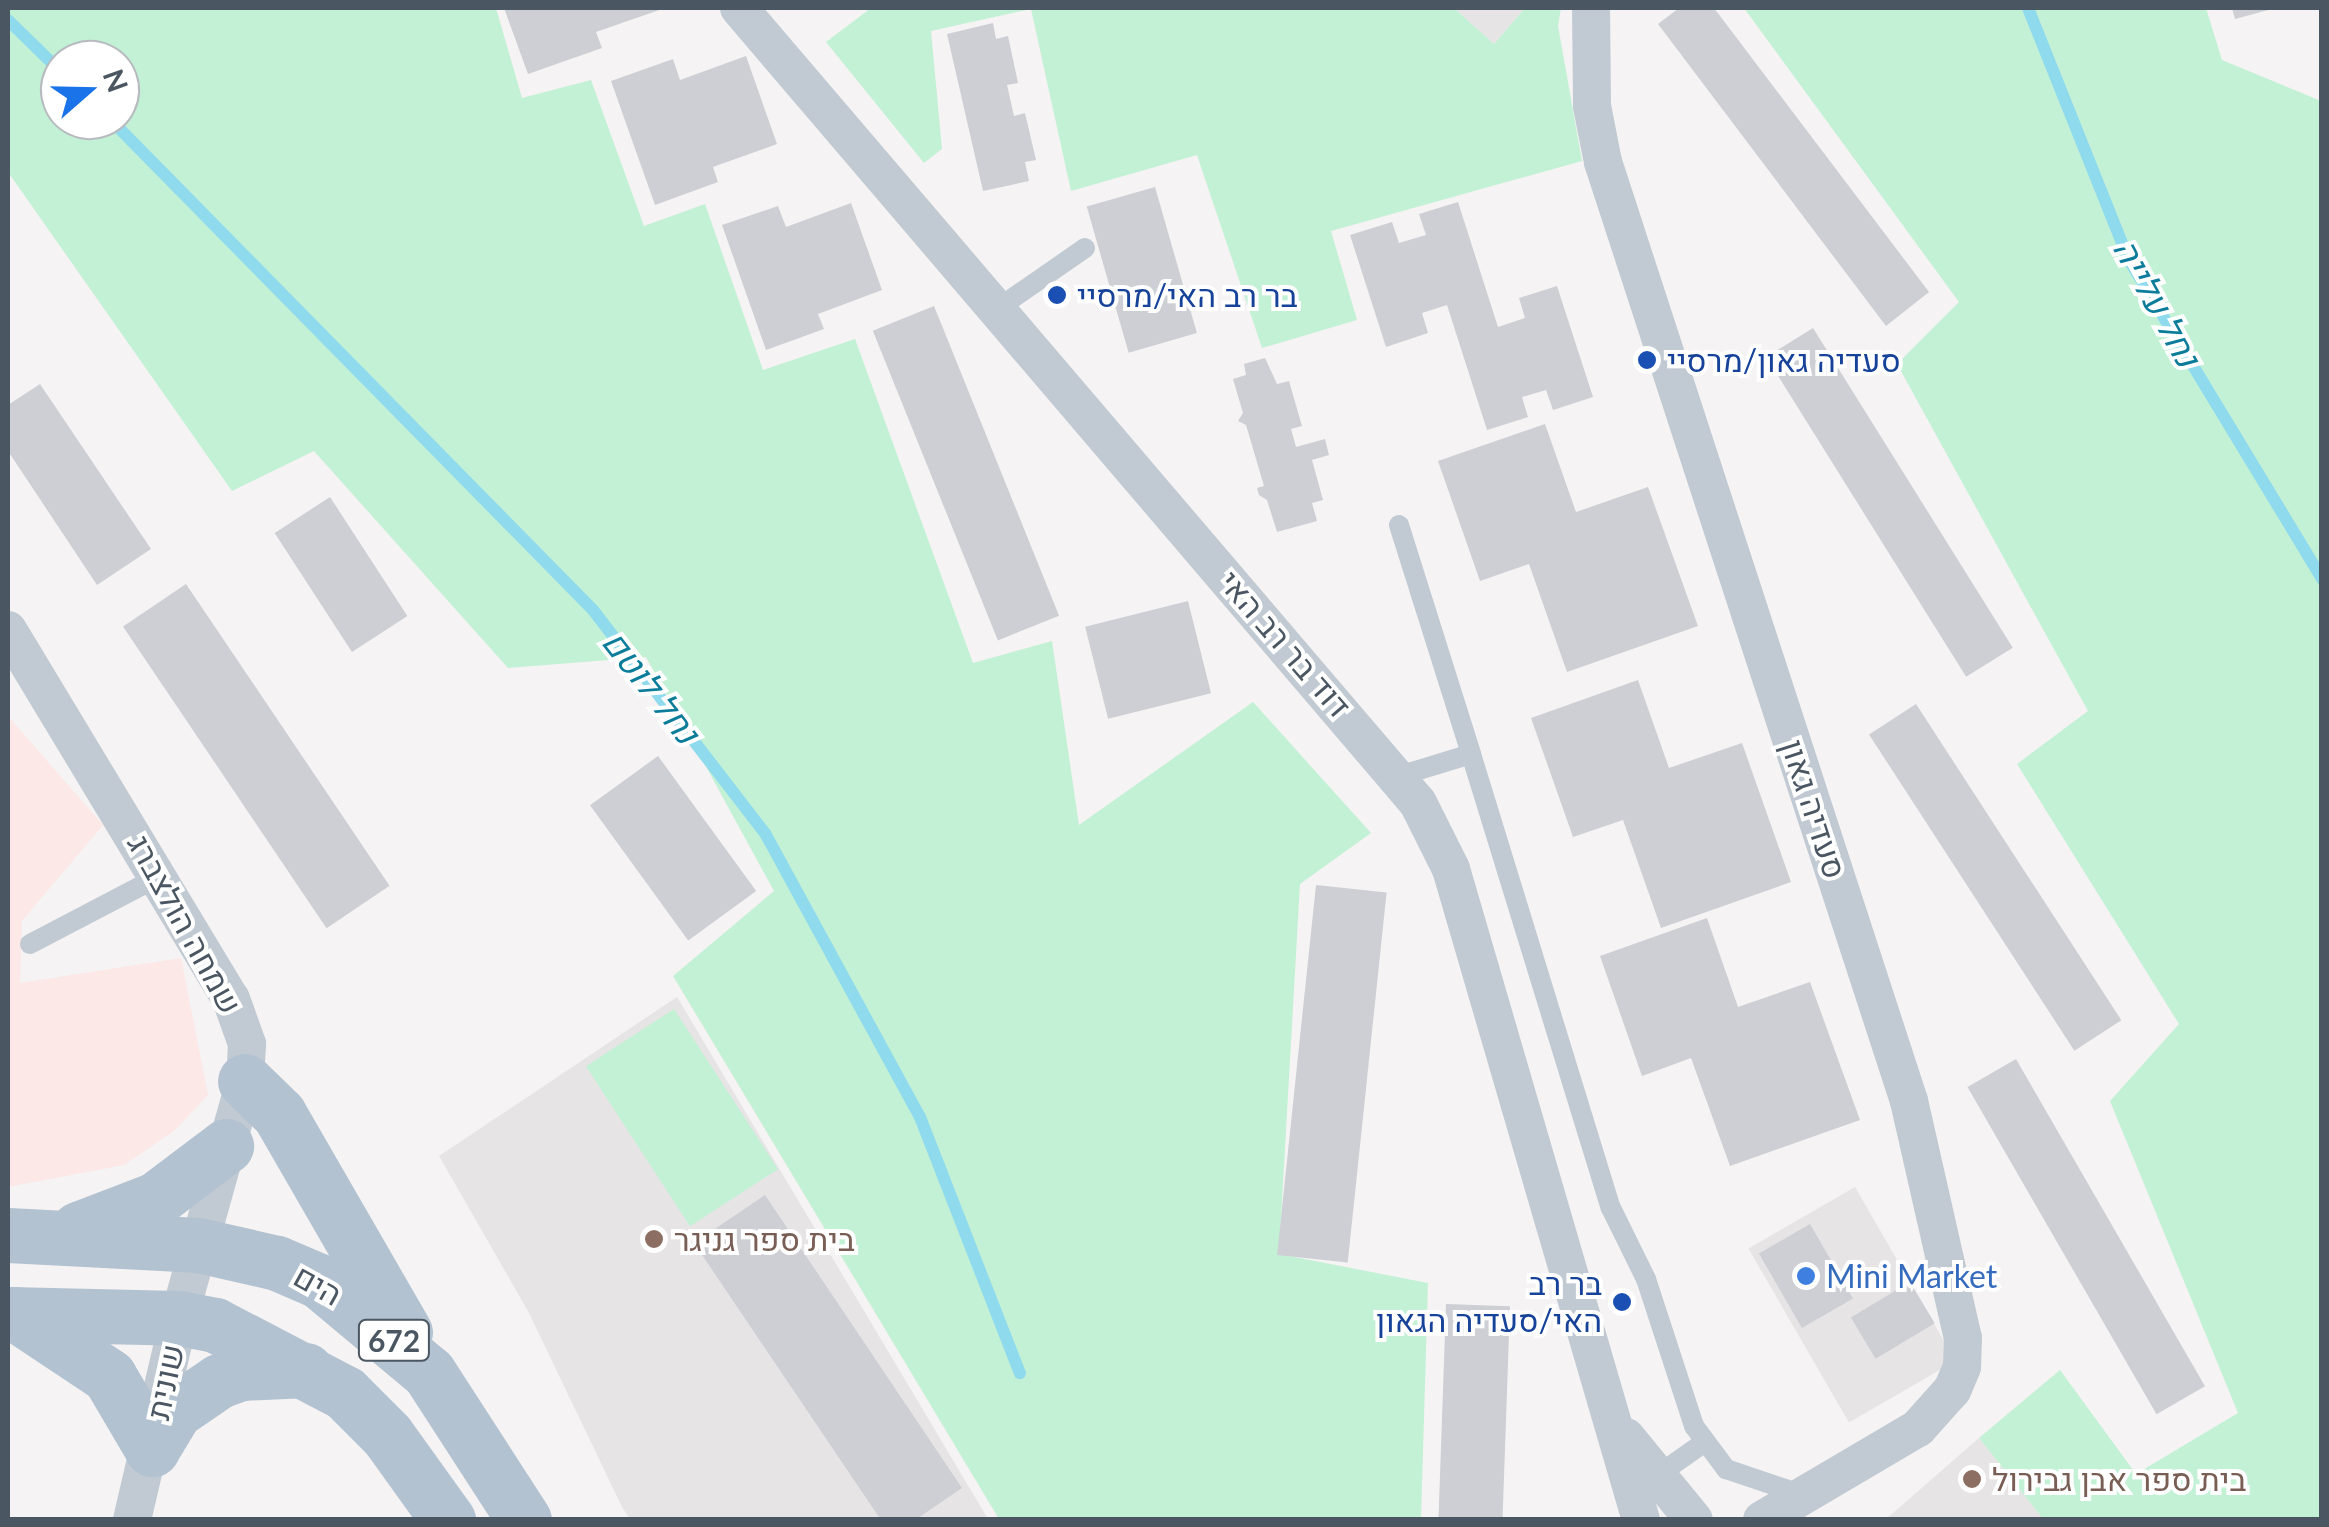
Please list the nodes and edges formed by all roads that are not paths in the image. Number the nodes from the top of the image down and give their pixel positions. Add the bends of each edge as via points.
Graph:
1 (739, 8) edge
2 (1591, 8) edge
3 (1085, 248) dead end
4 (997, 309) junction
5 (1399, 525) dead end
6 (8, 630) edge
7 (1471, 754) junction
8 (1399, 776) junction
9 (160, 876) junction
10 (30, 944) dead end
11 (245, 1081) junction
12 (226, 1146) junction
13 (14, 1235) edge
14 (198, 1245) junction
15 (11, 1314) edge
16 (179, 1318) junction
17 (312, 1370) junction
18 (429, 1373) junction
19 (1604, 1405) junction
20 (1702, 1444) junction
21 (152, 1449) junction
22 (1654, 1477) junction
23 (1807, 1494) junction
24 (132, 1520) edge
25 (448, 1520) edge
26 (524, 1520) edge
27 (1641, 1520) edge
28 (1694, 1520) edge
29 (1762, 1520) edge

1 - 4 street, דוד בר רב האי
2 - 23 street, סעדיה גאון via 1592,106 1603,162 1909,1101 1962,1338 1962,1367 1938,1409 1918,1428
3 - 4 lane
4 - 8 street, דוד בר רב האי
5 - 7 lane
6 - 9 street, שמחה הולצברג
7 - 8 lane
7 - 20 lane via 1611,1208 1646,1278
8 - 19 street, דוד בר רב האי via 1451,869
9 - 10 lane
9 - 11 street, שמחה הולצברג via 236,1010 247,1044
11 - 12 street, שמחה הולצברג
11 - 18 main road via 279,1114
12 - 13 main road via 124,1216
12 - 14 street, שמחה הולצברג
13 - 14 main road, הים / 672
14 - 16 street, שונית
14 - 18 main road, הים / 672 via 277,1263 320,1281
15 - 16 main road, 672
15 - 21 main road via 109,1376
16 - 17 main road, 672 via 215,1325
16 - 21 street, שונית
17 - 21 main road via 241,1373 219,1381 175,1411
17 - 25 main road, 672 via 387,1435
18 - 26 main road, הים / 672
19 - 22 street, דוד בר רב האי
19 - 27 street, דוד בר רב האי
20 - 22 lane
20 - 23 lane via 1748,1482
21 - 24 street, שונית
22 - 28 street, דוד בר רב האי
23 - 29 street, סעדיה גאון

